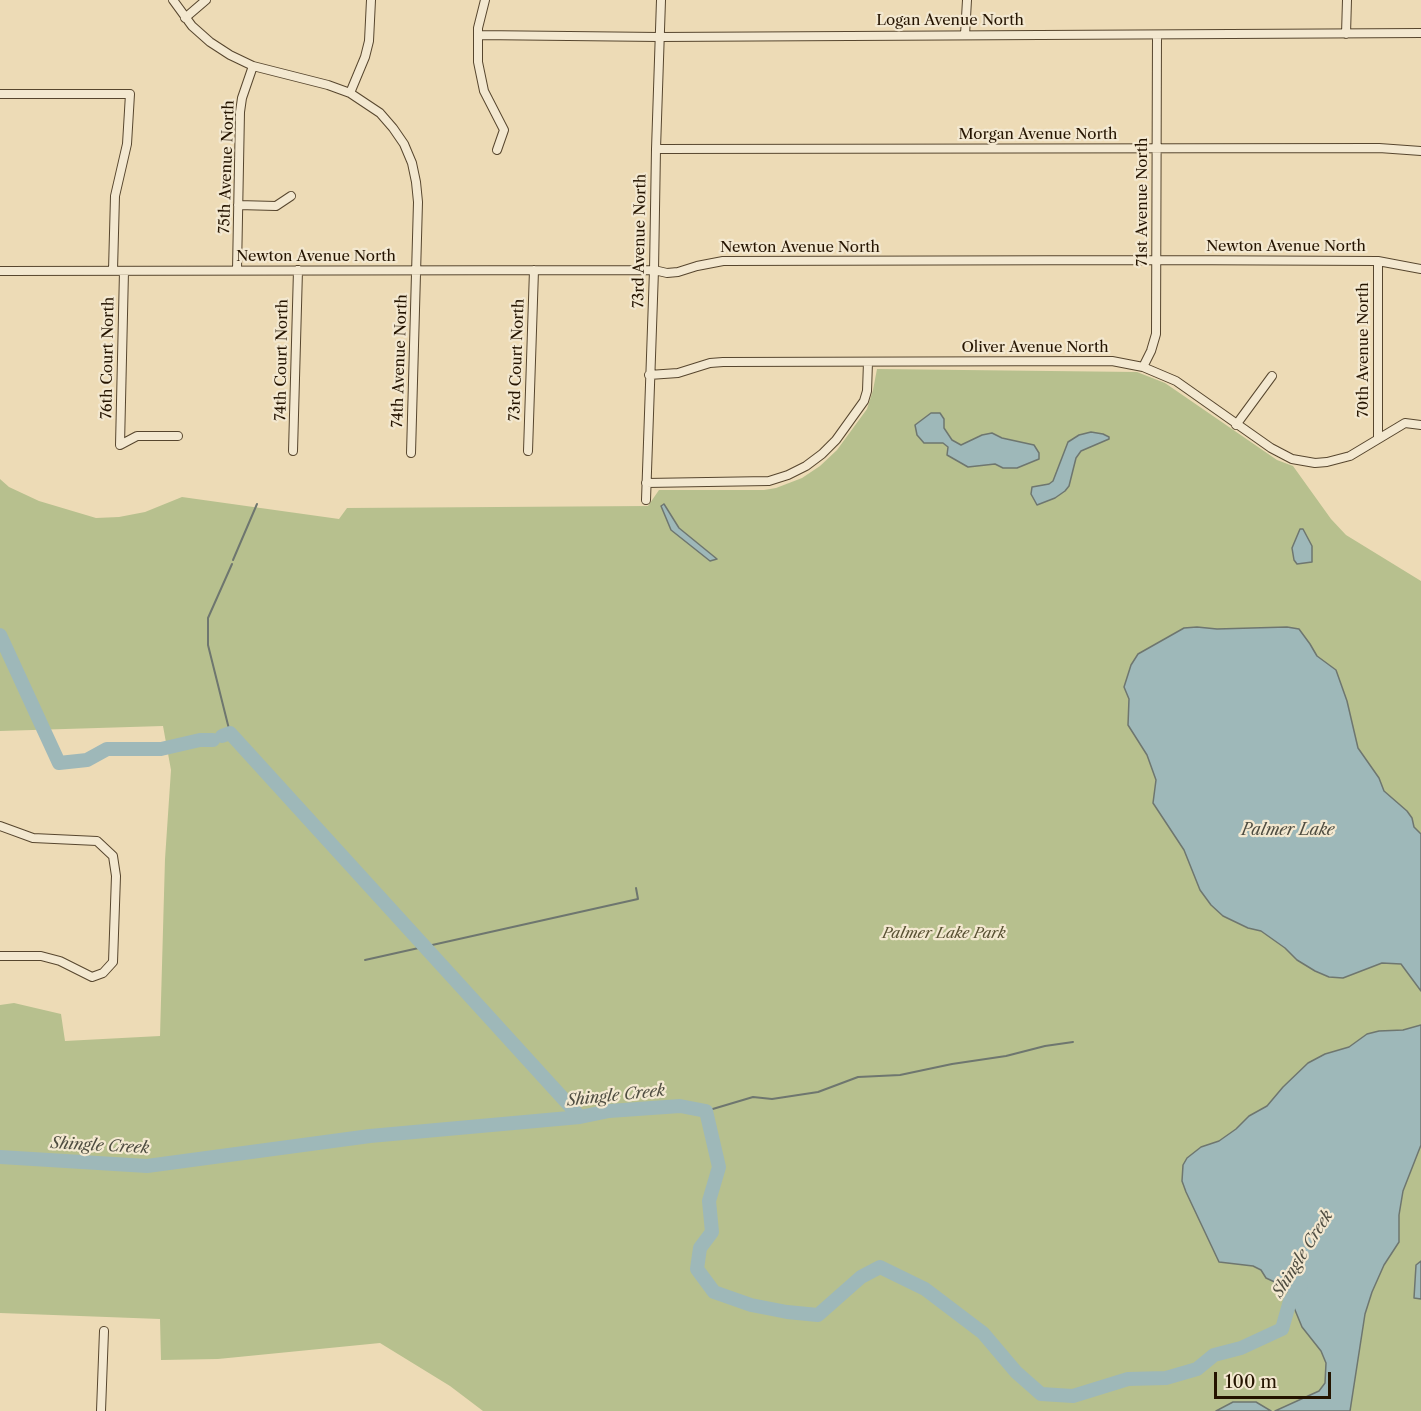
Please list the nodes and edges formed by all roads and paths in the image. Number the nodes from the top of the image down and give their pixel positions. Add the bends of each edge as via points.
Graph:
1 (173, 0) edge
2 (206, 0) edge
3 (370, 0) edge
4 (485, 0) edge
5 (661, 0) edge
6 (967, 0) edge
7 (1347, 0) edge
8 (185, 18) junction
9 (1421, 33) edge
10 (1346, 34) junction
11 (478, 35) junction
12 (965, 35) junction
13 (1157, 35) junction
14 (659, 37) junction
15 (253, 66) junction
16 (350, 93) junction
17 (0, 94) edge
18 (1157, 148) junction
19 (656, 149) junction
20 (497, 150) dead end
21 (1421, 151) edge
22 (291, 196) dead end
23 (238, 205) junction
24 (1157, 260) junction
25 (1378, 261) junction
26 (1421, 269) edge
27 (113, 270) junction
28 (237, 270) junction
29 (298, 270) junction
30 (417, 270) junction
31 (534, 270) junction
32 (654, 270) junction
33 (0, 271) edge
34 (124, 271) junction
35 (868, 362) junction
36 (1143, 367) junction
37 (650, 375) junction
38 (1272, 376) dead end
39 (1236, 425) junction
40 (1421, 425) edge
41 (178, 436) dead end
42 (1378, 439) junction
43 (293, 451) dead end
44 (528, 451) dead end
45 (411, 453) dead end
46 (646, 483) junction
47 (646, 500) dead end
48 (0, 826) edge
49 (0, 956) edge
50 (104, 1331) dead end
51 (101, 1411) edge

1 - 8 street, 74th Avenue North
2 - 8 street
3 - 16 street via 369,41
4 - 11 street
5 - 14 street, 73rd Avenue North
6 - 12 street
7 - 10 street
8 - 15 street, 74th Avenue North via 210,42
9 - 10 street, Logan Avenue North
10 - 13 street, Logan Avenue North
11 - 14 street, Logan Avenue North
11 - 20 street via 484,91 504,130
12 - 13 street, Logan Avenue North
12 - 14 street, Logan Avenue North
13 - 18 street, 71st Avenue North
14 - 19 street, 73rd Avenue North
15 - 16 street, 74th Avenue North
15 - 23 street, 75th Avenue North via 241,105
16 - 30 street, 74th Avenue North via 380,113 404,144 412,163 418,202
17 - 27 street via 130,94 127,144 115,196
18 - 19 street, Morgan Avenue North
18 - 21 street, Morgan Avenue North
18 - 24 street, 71st Avenue North
19 - 32 street, 73rd Avenue North
22 - 23 street via 276,206
23 - 28 street, 75th Avenue North
24 - 25 street, Newton Avenue North
24 - 32 street, Newton Avenue North via 723,261 678,273
24 - 36 street, 71st Avenue North via 1156,334
25 - 26 street, Newton Avenue North
25 - 42 street, 70th Avenue North
27 - 33 street, Newton Avenue North
27 - 34 street, Newton Avenue North
28 - 29 street, Newton Avenue North
28 - 34 street, Newton Avenue North
29 - 30 street, Newton Avenue North
29 - 43 street, 74th Court North
30 - 31 street, Newton Avenue North
30 - 45 street, 74th Avenue North
31 - 32 street, Newton Avenue North
31 - 44 street, 73rd Court North
32 - 37 street, 73rd Avenue North
34 - 41 street, 76th Court North via 120,445 137,436
35 - 36 street, Oliver Avenue North via 1112,361
35 - 37 street, Oliver Avenue North via 710,363 678,373
35 - 46 street via 864,401 836,440 806,466 770,481
36 - 39 street, Oliver Avenue North via 1176,381
37 - 46 street, 73rd Avenue North
38 - 39 street
39 - 42 street, Oliver Avenue North via 1281,454 1315,463 1350,456
40 - 42 street, Oliver Avenue North via 1406,423
46 - 47 street, 73rd Avenue North
48 - 49 street via 33,838 98,841 113,856 116,876 113,962 103,973 92,977 60,960 41,956
50 - 51 street

